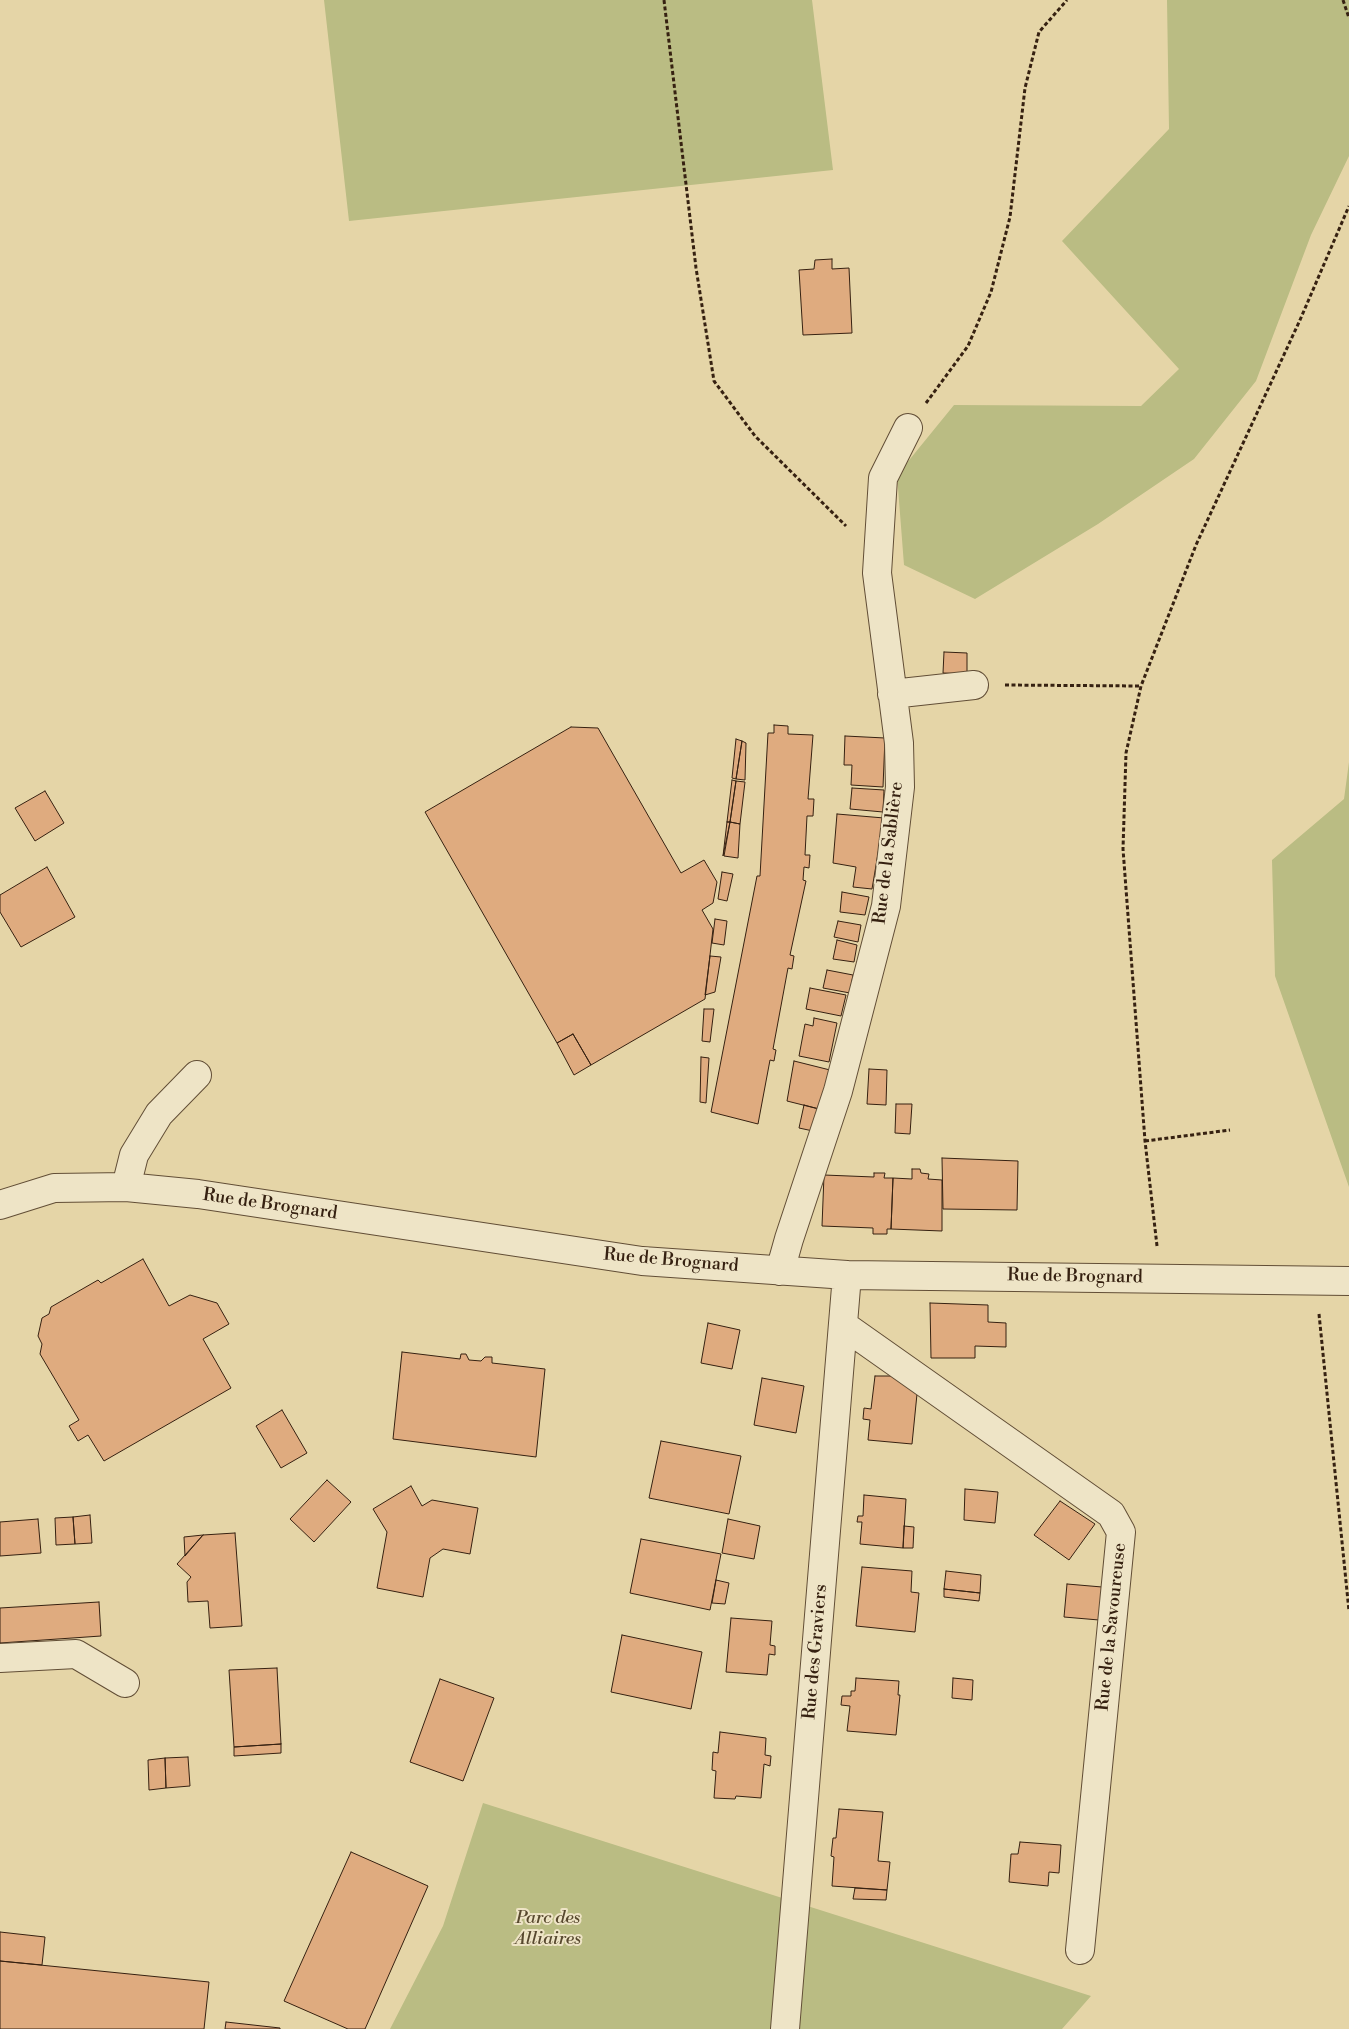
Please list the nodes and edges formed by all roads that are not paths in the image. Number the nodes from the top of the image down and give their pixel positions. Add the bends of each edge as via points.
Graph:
1 (908, 428) road end
2 (974, 685) road end
3 (892, 694) junction
4 (197, 1075) dead end
5 (126, 1188) junction
6 (0, 1205) edge
7 (780, 1271) junction
8 (848, 1275) junction
9 (1349, 1282) edge
10 (843, 1325) junction
11 (0, 1658) edge
12 (125, 1683) dead end
13 (1080, 1950) dead end
14 (785, 2029) edge

1 - 3 street, Rue de la Sablière via 883,478 877,573
2 - 3 street
3 - 7 street, Rue de la Sablière via 899,743 900,787 886,906 838,1091
4 - 5 street via 159,1114 134,1155
5 - 6 street, Rue de Brognard via 54,1188
5 - 7 street, Rue de Brognard via 198,1194 642,1261
7 - 8 street, Rue de Brognard
8 - 9 street, Rue de Brognard
8 - 10 street, Rue des Graviers
10 - 13 street, Rue de la Savoureuse via 1111,1514 1121,1532
10 - 14 street, Rue des Graviers
11 - 12 street via 76,1654

